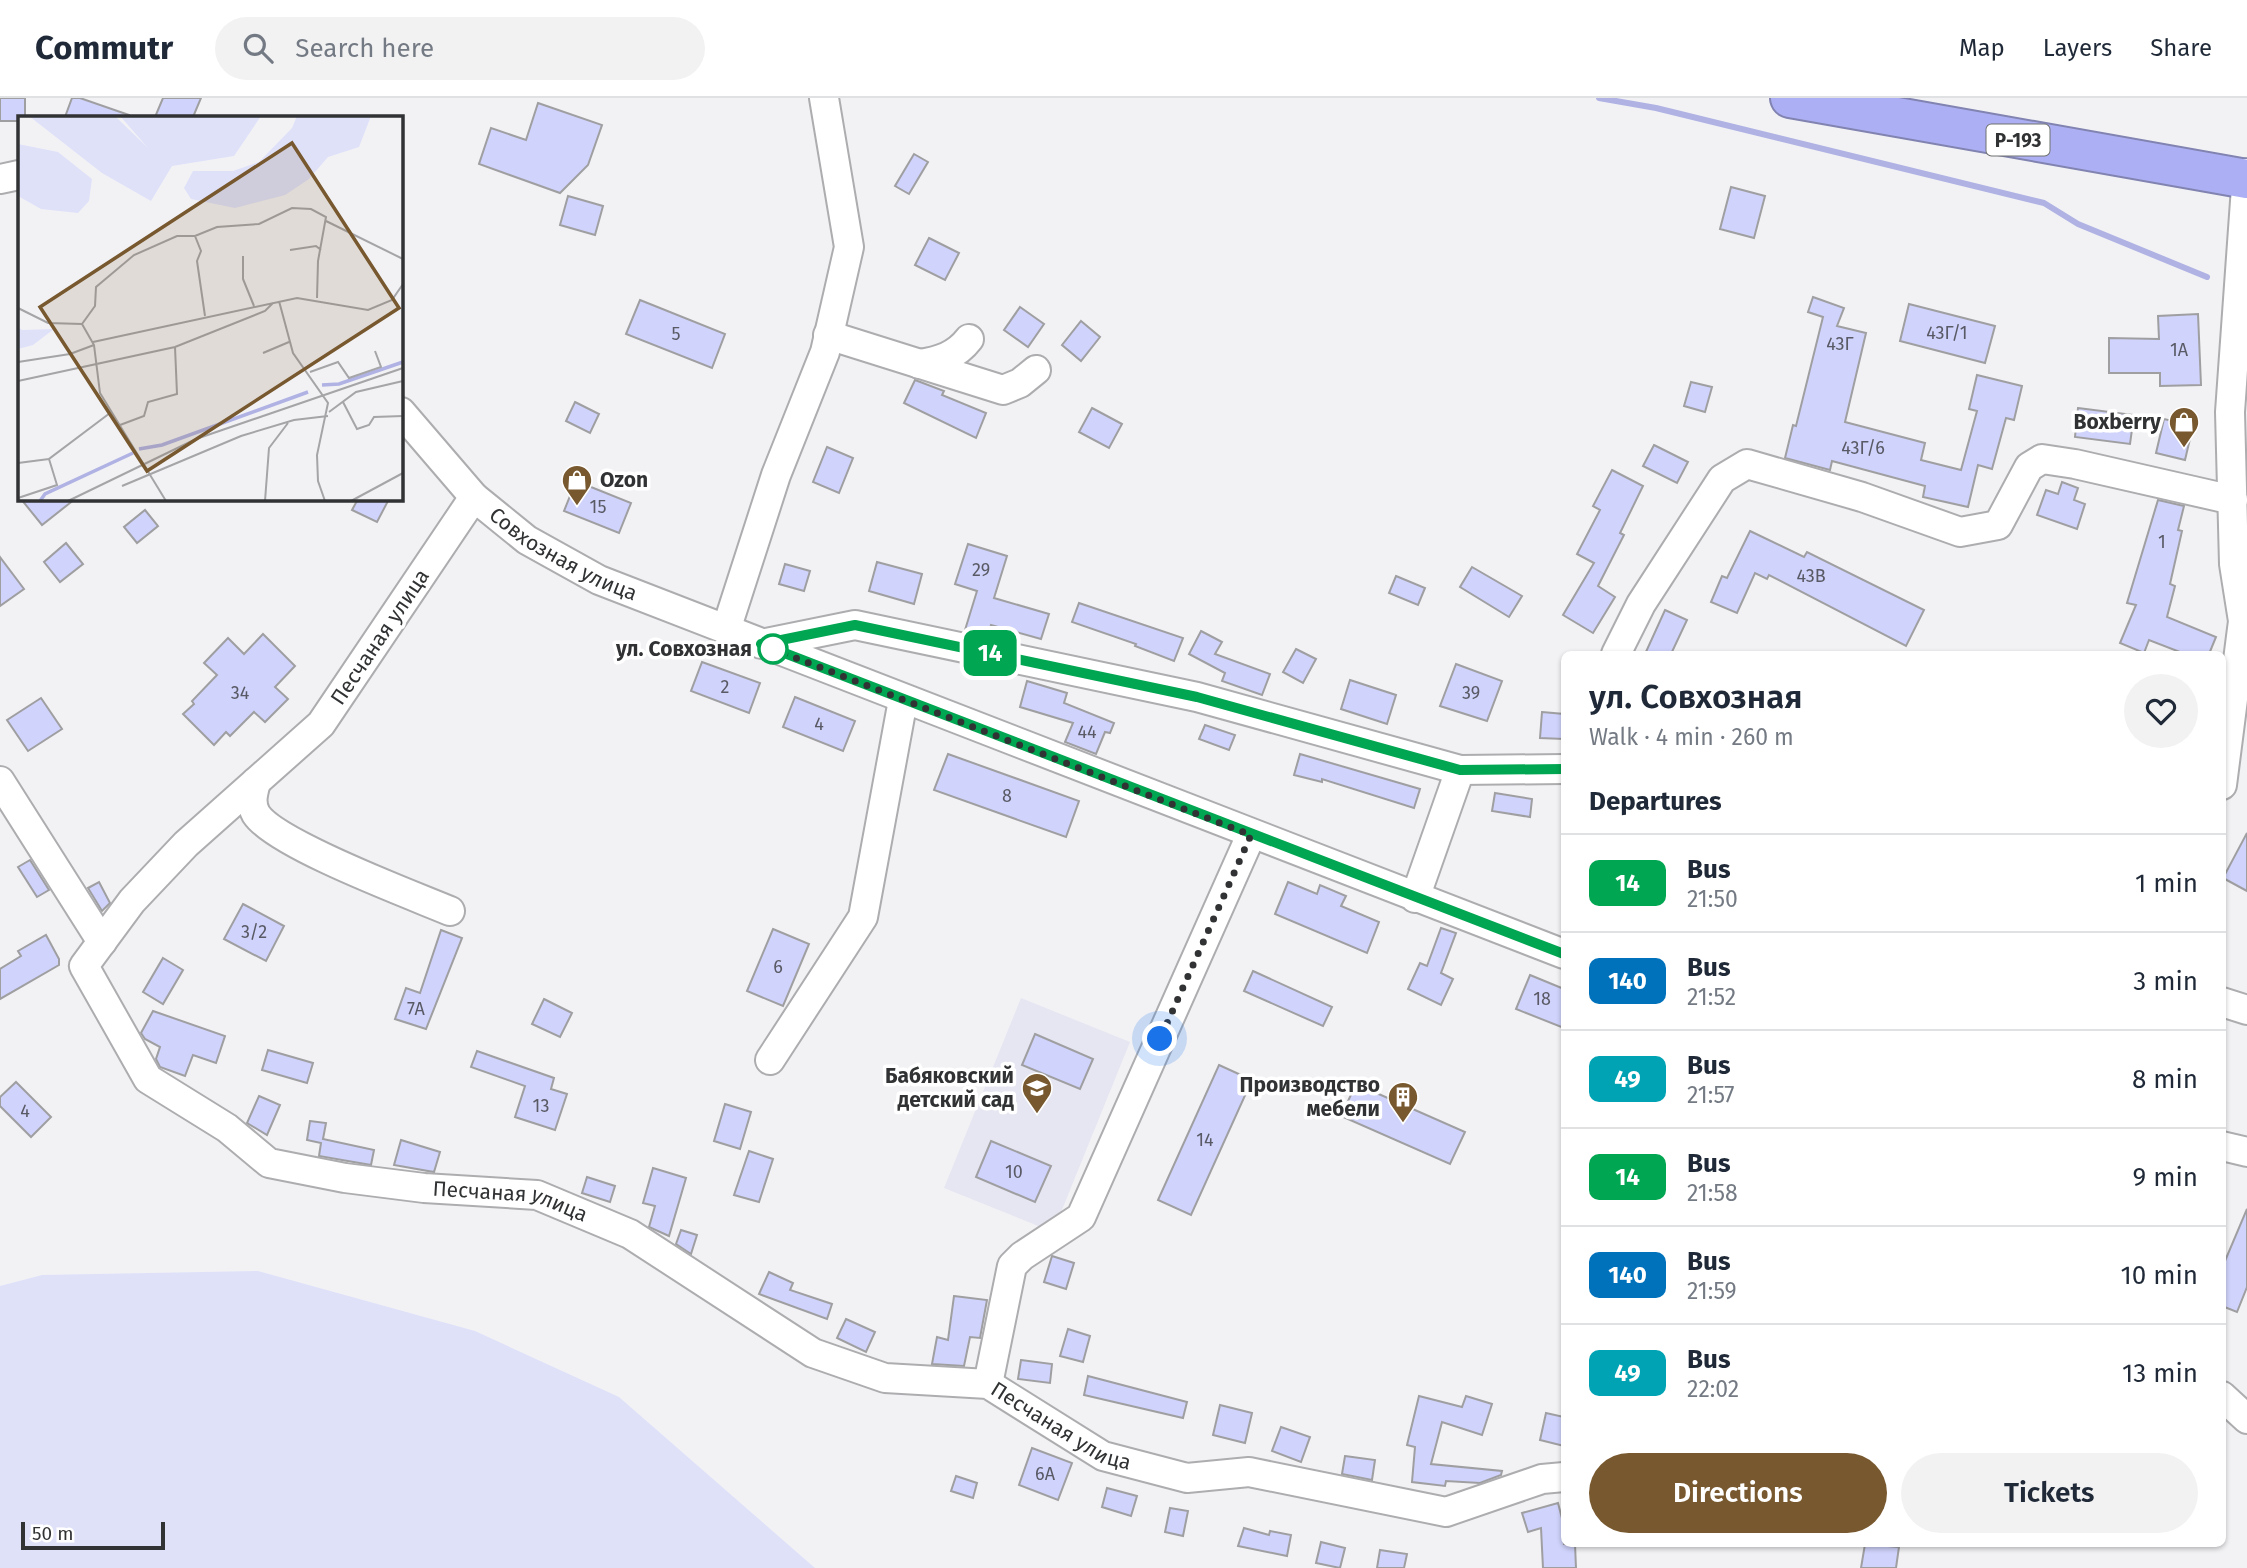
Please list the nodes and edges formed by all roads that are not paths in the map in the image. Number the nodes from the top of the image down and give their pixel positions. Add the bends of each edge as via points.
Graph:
1 (824, 98) edge
2 (1790, 98) edge
3 (2247, 173) edge
4 (18, 175) edge
5 (0, 179) edge
6 (2247, 179) edge
7 (828, 335) junction
8 (969, 339) dead end
9 (919, 364) junction
10 (1036, 370) dead end
11 (402, 413) edge
12 (474, 497) junction
13 (2234, 500) junction
14 (2245, 622) edge
15 (726, 630) junction
16 (761, 644) junction
17 (1618, 651) edge
18 (903, 700) junction
19 (2226, 757) edge
20 (1561, 768) edge
21 (1460, 770) junction
22 (0, 781) edge
23 (256, 782) junction
24 (1251, 835) junction
25 (1415, 898) junction
26 (450, 911) dead end
27 (102, 942) junction
28 (1561, 953) edge
29 (2226, 1003) edge
30 (2247, 1010) edge
31 (770, 1060) dead end
32 (2226, 1147) edge
33 (2247, 1152) edge
34 (989, 1384) junction
35 (2226, 1400) edge
36 (2247, 1419) edge
37 (1561, 1477) edge

1 - 7 street via 849,247
2 - 6 highway, Р-193
3 - 6 street
4 - 5 street
6 - 13 street via 2231,412
7 - 9 street
7 - 15 street
8 - 9 street via 941,360
9 - 10 street via 1003,390
11 - 12 street, Совхозная улица
12 - 15 street, Совхозная улица via 527,540 599,580
12 - 23 street, Песчаная улица via 321,724
13 - 14 street via 2234,564
13 - 17 street via 2042,459 2029,467 1998,525 1960,532 1862,496 1747,464 1722,479 1641,604
14 - 19 street
15 - 16 street, Совхозная улица
16 - 18 street, Совхозная улица
16 - 21 street via 855,625 1197,697
18 - 24 street, Совхозная улица
18 - 31 street via 863,917
20 - 21 street
21 - 25 street
22 - 27 street
23 - 26 street via 251,799 267,825 330,860
23 - 27 street, Песчаная улица via 131,901
24 - 25 street, Совхозная улица
24 - 34 street via 1080,1217 1012,1266
25 - 28 street, Совхозная улица
27 - 34 street, Песчаная улица via 85,966 148,1079 227,1128 269,1163 424,1188 537,1195 630,1234 813,1353 885,1378
29 - 30 street
32 - 33 street
34 - 37 street, Песчаная улица via 1103,1456 1187,1478 1249,1472 1446,1512 1542,1479
35 - 36 street

